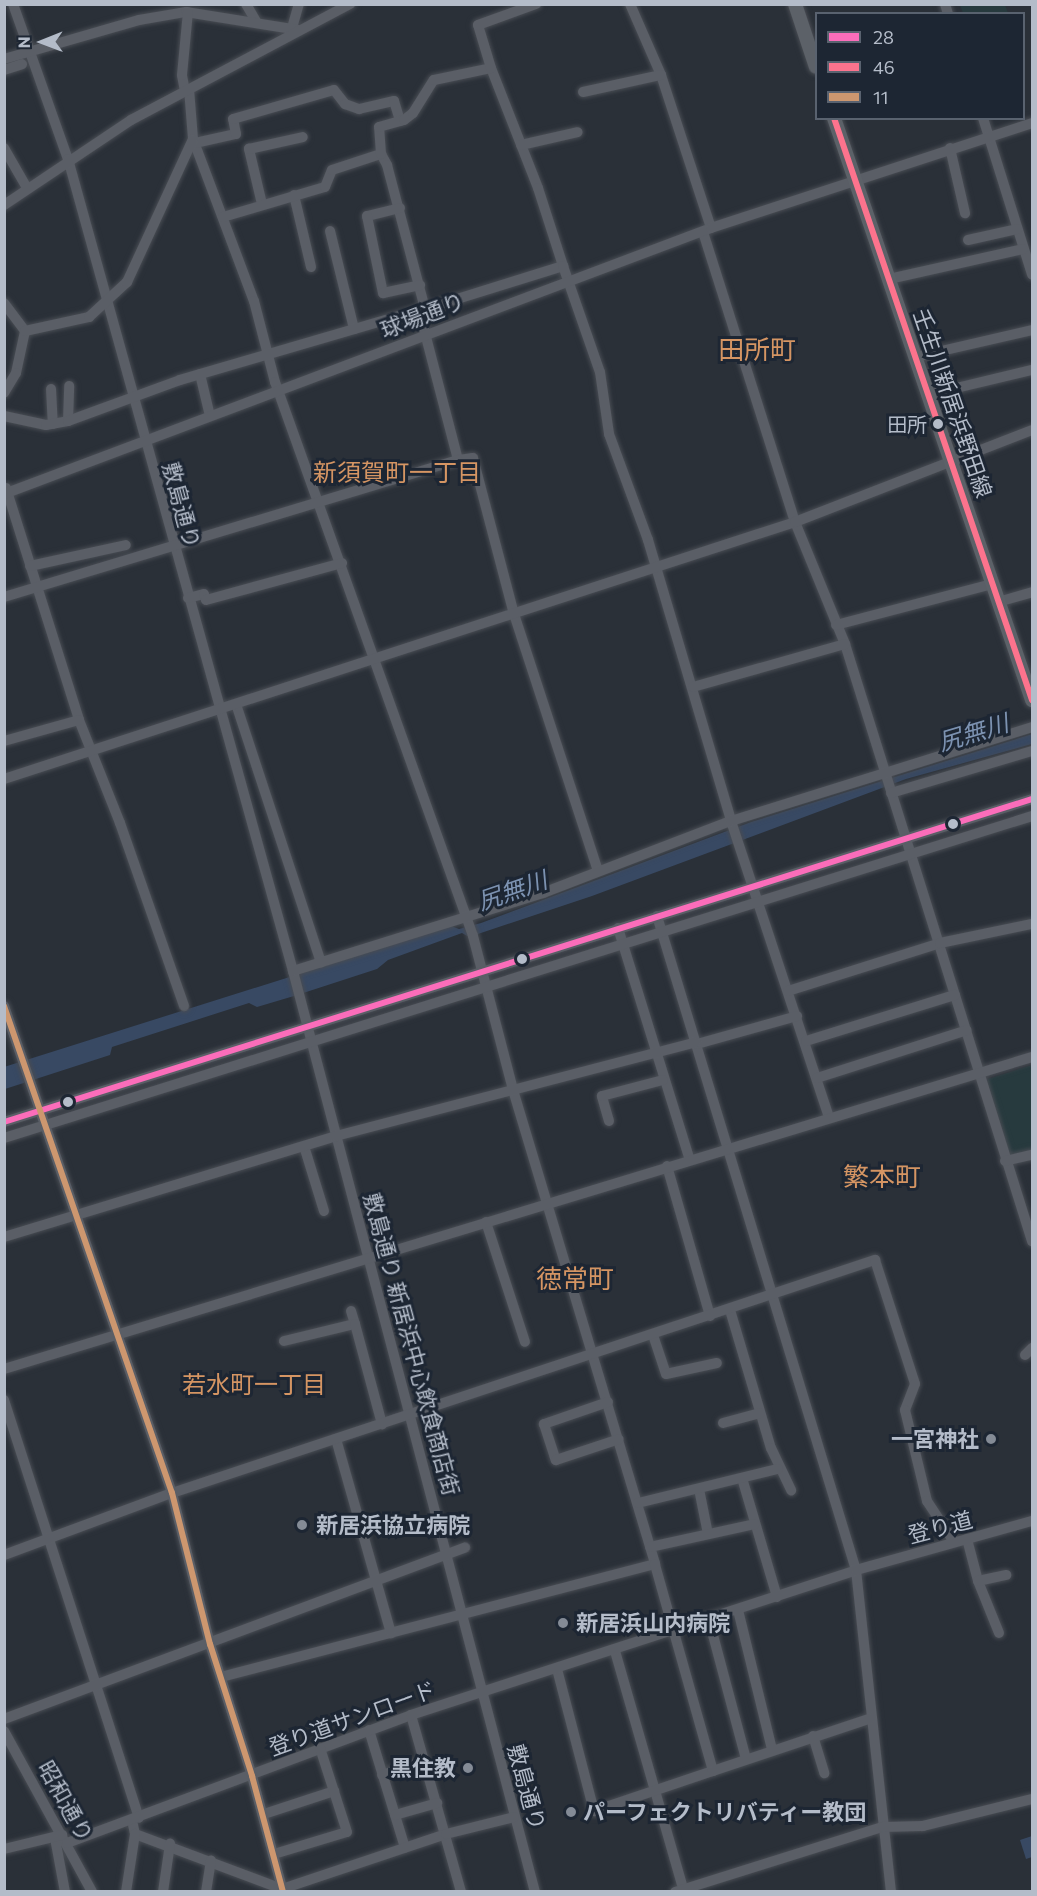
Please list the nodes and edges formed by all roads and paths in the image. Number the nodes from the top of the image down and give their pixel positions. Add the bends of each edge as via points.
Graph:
1 (13, 4) edge
2 (208, 4) edge
3 (246, 4) edge
4 (299, 4) edge
5 (350, 4) edge
6 (536, 4) edge
7 (630, 4) edge
8 (795, 4) edge
9 (193, 12) junction
10 (256, 21) junction
11 (295, 29) junction
12 (30, 48) junction
13 (4, 59) edge
14 (22, 64) dead end
15 (815, 64) edge
16 (491, 68) junction
17 (4, 70) edge
18 (661, 75) junction
19 (187, 90) junction
20 (583, 92) dead end
21 (835, 120) edge
22 (984, 120) edge
23 (400, 121) junction
24 (1032, 123) edge
25 (578, 132) dead end
26 (989, 135) junction
27 (303, 136) dead end
28 (194, 141) junction
29 (521, 145) junction
30 (4, 148) edge
31 (950, 148) junction
32 (381, 154) junction
33 (68, 159) junction
34 (855, 179) junction
35 (27, 188) junction
36 (294, 195) junction
37 (262, 204) junction
38 (4, 205) edge
39 (400, 208) junction
40 (965, 213) dead end
41 (222, 217) junction
42 (1017, 229) junction
43 (707, 230) junction
44 (330, 231) dead end
45 (968, 240) dead end
46 (1023, 249) junction
47 (563, 266) junction
48 (311, 267) dead end
49 (1032, 272) edge
50 (889, 279) junction
51 (568, 281) junction
52 (420, 285) junction
53 (107, 300) junction
54 (4, 303) edge
55 (422, 309) junction
56 (354, 329) junction
57 (1032, 330) edge
58 (25, 331) junction
59 (424, 335) junction
60 (268, 357) junction
61 (915, 357) junction
62 (1032, 370) edge
63 (200, 374) junction
64 (69, 386) dead end
65 (51, 389) dead end
66 (280, 390) junction
67 (4, 393) edge
68 (927, 395) junction
69 (133, 398) junction
70 (4, 416) edge
71 (210, 416) junction
72 (68, 421) junction
73 (53, 424) junction
74 (1032, 430) edge
75 (145, 441) junction
76 (458, 460) junction
77 (951, 461) junction
78 (6, 491) edge
79 (318, 502) junction
80 (795, 522) junction
81 (126, 545) dead end
82 (173, 546) junction
83 (342, 563) junction
84 (30, 566) junction
85 (655, 569) junction
86 (992, 584) junction
87 (39, 588) junction
88 (1032, 592) edge
89 (4, 597) edge
90 (188, 598) junction
91 (998, 602) junction
92 (514, 614) junction
93 (836, 625) junction
94 (845, 644) junction
95 (376, 660) junction
96 (693, 687) junction
97 (1032, 700) edge
98 (236, 705) junction
99 (220, 711) junction
100 (79, 720) junction
101 (1032, 727) edge
102 (4, 741) edge
103 (90, 751) junction
104 (1032, 751) edge
105 (884, 773) junction
106 (4, 779) edge
107 (890, 792) junction
108 (1032, 799) edge
109 (1032, 816) edge
110 (732, 823) junction
111 (908, 840) junction
112 (912, 854) junction
113 (598, 871) junction
114 (753, 886) junction
115 (760, 904) junction
116 (657, 916) junction
117 (467, 920) junction
118 (1032, 924) edge
119 (618, 928) junction
120 (663, 933) junction
121 (940, 944) junction
122 (623, 945) junction
123 (321, 962) junction
124 (293, 973) junction
125 (480, 973) junction
126 (485, 988) junction
127 (788, 991) junction
128 (955, 994) junction
129 (4, 1006) edge
130 (184, 1006) dead end
131 (797, 1016) junction
132 (307, 1028) junction
133 (967, 1030) junction
134 (806, 1041) junction
135 (311, 1042) junction
136 (697, 1043) junction
137 (655, 1054) junction
138 (1032, 1057) edge
139 (980, 1072) junction
140 (817, 1078) junction
141 (663, 1080) junction
142 (114, 1087) junction
143 (513, 1090) junction
144 (117, 1104) junction
145 (39, 1111) junction
146 (829, 1118) junction
147 (609, 1121) dead end
148 (4, 1122) edge
149 (44, 1126) junction
150 (336, 1136) junction
151 (4, 1138) edge
152 (304, 1146) junction
153 (727, 1149) junction
154 (1032, 1155) edge
155 (690, 1160) junction
156 (1005, 1161) junction
157 (667, 1166) junction
158 (548, 1203) junction
159 (324, 1211) dead end
160 (76, 1215) junction
161 (486, 1222) junction
162 (4, 1237) edge
163 (1032, 1241) edge
164 (368, 1258) junction
165 (771, 1294) junction
166 (730, 1310) junction
167 (351, 1311) dead end
168 (710, 1316) junction
169 (354, 1324) junction
170 (117, 1335) junction
171 (653, 1335) junction
172 (284, 1341) dead end
173 (525, 1342) dead end
174 (593, 1354) junction
175 (717, 1362) dead end
176 (4, 1369) edge
177 (4, 1400) edge
178 (608, 1402) junction
179 (760, 1413) junction
180 (410, 1415) junction
181 (723, 1423) dead end
182 (382, 1424) junction
183 (336, 1439) junction
184 (619, 1439) junction
185 (778, 1469) junction
186 (742, 1478) junction
187 (699, 1489) junction
188 (791, 1490) dead end
189 (172, 1493) junction
190 (638, 1503) junction
191 (1032, 1521) edge
192 (755, 1524) junction
193 (708, 1534) junction
194 (48, 1539) junction
195 (967, 1539) junction
196 (954, 1542) junction
197 (650, 1547) junction
198 (465, 1548) dead end
199 (4, 1555) edge
200 (448, 1555) junction
201 (655, 1564) junction
202 (856, 1570) junction
203 (1006, 1575) dead end
204 (375, 1580) junction
205 (978, 1581) junction
206 (777, 1597) junction
207 (738, 1610) junction
208 (462, 1614) junction
209 (709, 1620) junction
210 (675, 1631) junction
211 (391, 1633) junction
212 (999, 1633) dead end
213 (210, 1644) junction
214 (615, 1651) junction
215 (556, 1669) junction
216 (222, 1677) junction
217 (97, 1685) junction
218 (482, 1692) junction
219 (411, 1715) junction
220 (871, 1718) junction
221 (4, 1719) edge
222 (369, 1730) junction
223 (4, 1731) edge
224 (813, 1736) junction
225 (320, 1748) junction
226 (772, 1749) junction
227 (746, 1759) junction
228 (424, 1761) junction
229 (713, 1771) junction
230 (824, 1773) dead end
231 (382, 1774) junction
232 (252, 1776) junction
233 (334, 1791) junction
234 (654, 1794) junction
235 (1032, 1799) edge
236 (436, 1803) junction
237 (264, 1814) junction
238 (395, 1815) junction
239 (514, 1817) junction
240 (136, 1819) junction
241 (883, 1827) junction
242 (135, 1834) junction
243 (446, 1834) junction
244 (62, 1839) junction
245 (170, 1844) junction
246 (405, 1848) junction
247 (4, 1849) edge
248 (274, 1854) junction
249 (211, 1860) junction
250 (282, 1890) edge
251 (681, 1891) edge
252 (65, 1892) edge
253 (92, 1892) edge
254 (126, 1892) edge
255 (163, 1892) edge
256 (206, 1892) edge
257 (461, 1892) edge
258 (536, 1892) edge
259 (891, 1892) edge

1 - 12 street, 敷島通り
2 - 9 street
3 - 10 street
4 - 11 street
5 - 11 street
6 - 16 street via 478,25
7 - 18 street
8 - 15 main road
9 - 10 street
9 - 12 street via 142,19
9 - 19 street via 182,75
10 - 11 street
11 - 19 street
12 - 13 street
12 - 33 street, 敷島通り
14 - 17 street
16 - 23 street via 434,80 413,113
16 - 29 street
18 - 20 street
18 - 43 street
19 - 28 street
19 - 33 street
21 - 34 main road, 壬生川新居浜野田線
22 - 26 street
23 - 28 street via 394,101 359,109 345,104 334,90 233,119 236,134
23 - 32 street via 379,127
24 - 26 street, 球場通り
25 - 29 street
26 - 31 street, 球場通り
26 - 42 street
27 - 37 street via 249,149
28 - 41 street
28 - 53 street via 127,282
29 - 47 street
30 - 35 street
31 - 34 street, 球場通り
31 - 40 street
32 - 36 street via 332,170 325,187
32 - 39 street
33 - 35 street
33 - 53 street, 敷島通り
34 - 43 street, 球場通り
34 - 50 main road, 壬生川新居浜野田線
35 - 38 street
36 - 37 street
36 - 48 street
37 - 41 street
39 - 52 street
39 - 52 street via 368,216 383,293
41 - 60 street via 254,301
42 - 45 street
42 - 46 street
43 - 51 street, 球場通り
43 - 80 street
44 - 56 street
46 - 49 street
46 - 50 street
47 - 51 street
47 - 55 street
50 - 61 main road, 壬生川新居浜野田線
51 - 59 street, 球場通り
51 - 85 street via 600,372 609,434
52 - 55 street
53 - 58 street via 97,312 73,324
53 - 69 street, 敷島通り
54 - 58 street
55 - 56 street
55 - 59 street
56 - 60 street
57 - 61 street
58 - 67 street via 16,373
59 - 66 street, 球場通り
59 - 76 street
60 - 63 street
60 - 66 street
61 - 68 main road, 壬生川新居浜野田線
62 - 68 street
63 - 69 street
63 - 71 street
64 - 72 street
65 - 73 street
66 - 71 street, 球場通り
66 - 79 street
68 - 77 main road, 壬生川新居浜野田線
69 - 72 street
69 - 75 street, 敷島通り
70 - 73 street
71 - 75 street, 球場通り
72 - 73 street
74 - 77 street
75 - 78 street, 球場通り
75 - 82 street, 敷島通り
76 - 79 street
76 - 92 street via 473,458
77 - 80 street
77 - 86 main road, 壬生川新居浜野田線
78 - 84 street
79 - 82 street
79 - 83 street
80 - 85 street
80 - 93 street
81 - 84 street
82 - 87 street
82 - 90 street, 敷島通り
83 - 90 street via 206,600 204,594
83 - 95 street
84 - 87 street
85 - 92 street
85 - 96 street
86 - 91 main road, 壬生川新居浜野田線
86 - 93 street
87 - 89 street
87 - 100 street
88 - 91 street
90 - 99 street, 敷島通り
91 - 97 main road, 壬生川新居浜野田線
92 - 95 street
92 - 113 street
93 - 94 street
94 - 96 street
94 - 105 street
95 - 98 street
95 - 117 street
96 - 110 street
98 - 99 street
98 - 123 street
99 - 103 street
99 - 124 street, 敷島通り
100 - 102 street
100 - 103 street
101 - 105 street
103 - 106 street
103 - 130 street via 120,822
104 - 107 street
105 - 107 street
105 - 110 street
107 - 111 street
108 - 111 street
109 - 112 street
110 - 113 street
110 - 114 street
111 - 112 street
111 - 114 street
112 - 115 street
112 - 121 street
113 - 117 street
114 - 115 street
114 - 116 street
115 - 120 street
115 - 127 street
116 - 119 street
116 - 120 street
117 - 123 street
117 - 125 street
118 - 121 street
119 - 122 street
119 - 125 street
120 - 122 street
120 - 136 street
121 - 127 street
121 - 128 street
122 - 126 street
122 - 137 street
123 - 124 street
124 - 132 street, 敷島通り
125 - 126 street
125 - 132 street
126 - 135 street
126 - 143 street
127 - 131 street
128 - 133 street
128 - 134 street
129 - 145 street
131 - 134 street
131 - 136 street
132 - 135 street
132 - 142 street
133 - 139 street
133 - 140 street
134 - 140 street
135 - 144 street
135 - 150 street, 敷島通り 新居浜中心飲食商店街
136 - 137 street
136 - 153 street
137 - 141 street
137 - 143 street
138 - 139 street
139 - 146 street
139 - 156 street
140 - 146 street
141 - 147 street via 602,1096
141 - 155 street
142 - 144 street
142 - 145 street
143 - 150 street
143 - 158 street
144 - 149 street
145 - 148 street
145 - 149 street
146 - 153 street
149 - 151 street
149 - 160 street
150 - 152 street
150 - 164 street, 敷島通り 新居浜中心飲食商店街
152 - 159 street
152 - 160 street
153 - 155 street
153 - 165 street
154 - 156 street
155 - 157 street
156 - 163 street
157 - 158 street
157 - 168 street
158 - 161 street
158 - 174 street
160 - 162 street
160 - 170 street
161 - 164 street
161 - 173 street
164 - 170 street
164 - 180 street, 敷島通り 新居浜中心飲食商店街
165 - 166 street
165 - 196 street via 875,1260 915,1384 905,1410 927,1501
165 - 202 street
166 - 168 street
166 - 179 street
167 - 169 street
168 - 171 street
169 - 172 street
169 - 182 street
170 - 176 street
170 - 189 street
171 - 174 street
171 - 175 street via 666,1374
174 - 178 street
174 - 180 street
177 - 194 street
178 - 184 street
178 - 184 street via 544,1424 556,1460
179 - 181 street
179 - 185 street
180 - 182 street
180 - 200 street, 敷島通り 新居浜中心飲食商店街
182 - 183 street
183 - 189 street
183 - 204 street
184 - 190 street
185 - 186 street
185 - 188 street via 786,1476
186 - 187 street
186 - 192 street
187 - 190 street
187 - 193 street
189 - 194 street
189 - 213 street
190 - 197 street
191 - 195 street, 登り道
192 - 193 street
192 - 206 street
193 - 197 street
194 - 199 street
194 - 217 street
195 - 196 street, 登り道
195 - 205 street
196 - 202 street, 登り道
197 - 201 street
198 - 200 street
200 - 204 street
200 - 208 street, 敷島通り 新居浜中心飲食商店街
201 - 208 street
201 - 210 street
202 - 206 street, 登り道
202 - 220 street
203 - 205 street
204 - 211 street
204 - 213 street
205 - 212 street
206 - 207 street, 登り道
207 - 209 street, 登り道
207 - 226 street
208 - 211 street
208 - 218 street, 敷島通り 新居浜中心飲食商店街
209 - 210 street, 登り道
209 - 227 street
210 - 214 street, 登り道サンロード
210 - 229 street
211 - 216 street
213 - 216 street
213 - 217 street
214 - 215 street, 登り道サンロード
214 - 234 street
215 - 218 street, 登り道サンロード
215 - 234 street via 594,1811
216 - 232 street
217 - 221 street
217 - 240 street
218 - 219 street, 登り道サンロード
218 - 239 street, 敷島通り
219 - 222 street, 登り道サンロード
219 - 228 street
220 - 224 street
220 - 241 street
222 - 225 street, 登り道サンロード
222 - 231 street
223 - 244 street, 昭和通り
224 - 226 street
224 - 230 street
225 - 232 street, 登り道サンロード
225 - 233 street
226 - 227 street
227 - 229 street
228 - 231 street
228 - 236 street
229 - 234 street
231 - 238 street
232 - 237 street
232 - 240 street, 登り道サンロード
233 - 237 street
233 - 248 street via 347,1832
234 - 251 street
235 - 241 street via 923,1826
236 - 238 street
236 - 243 street
237 - 248 street
238 - 246 street
239 - 243 street
239 - 258 street, 敷島通り
240 - 242 street
240 - 244 street, 登り道サンロード
241 - 251 street
241 - 259 street
242 - 245 street
242 - 254 street
243 - 246 street
243 - 257 street
244 - 247 street, 登り道サンロード
244 - 252 street
244 - 253 street, 昭和通り
245 - 249 street
245 - 255 street
246 - 250 street
248 - 250 street
249 - 250 street
249 - 256 street

